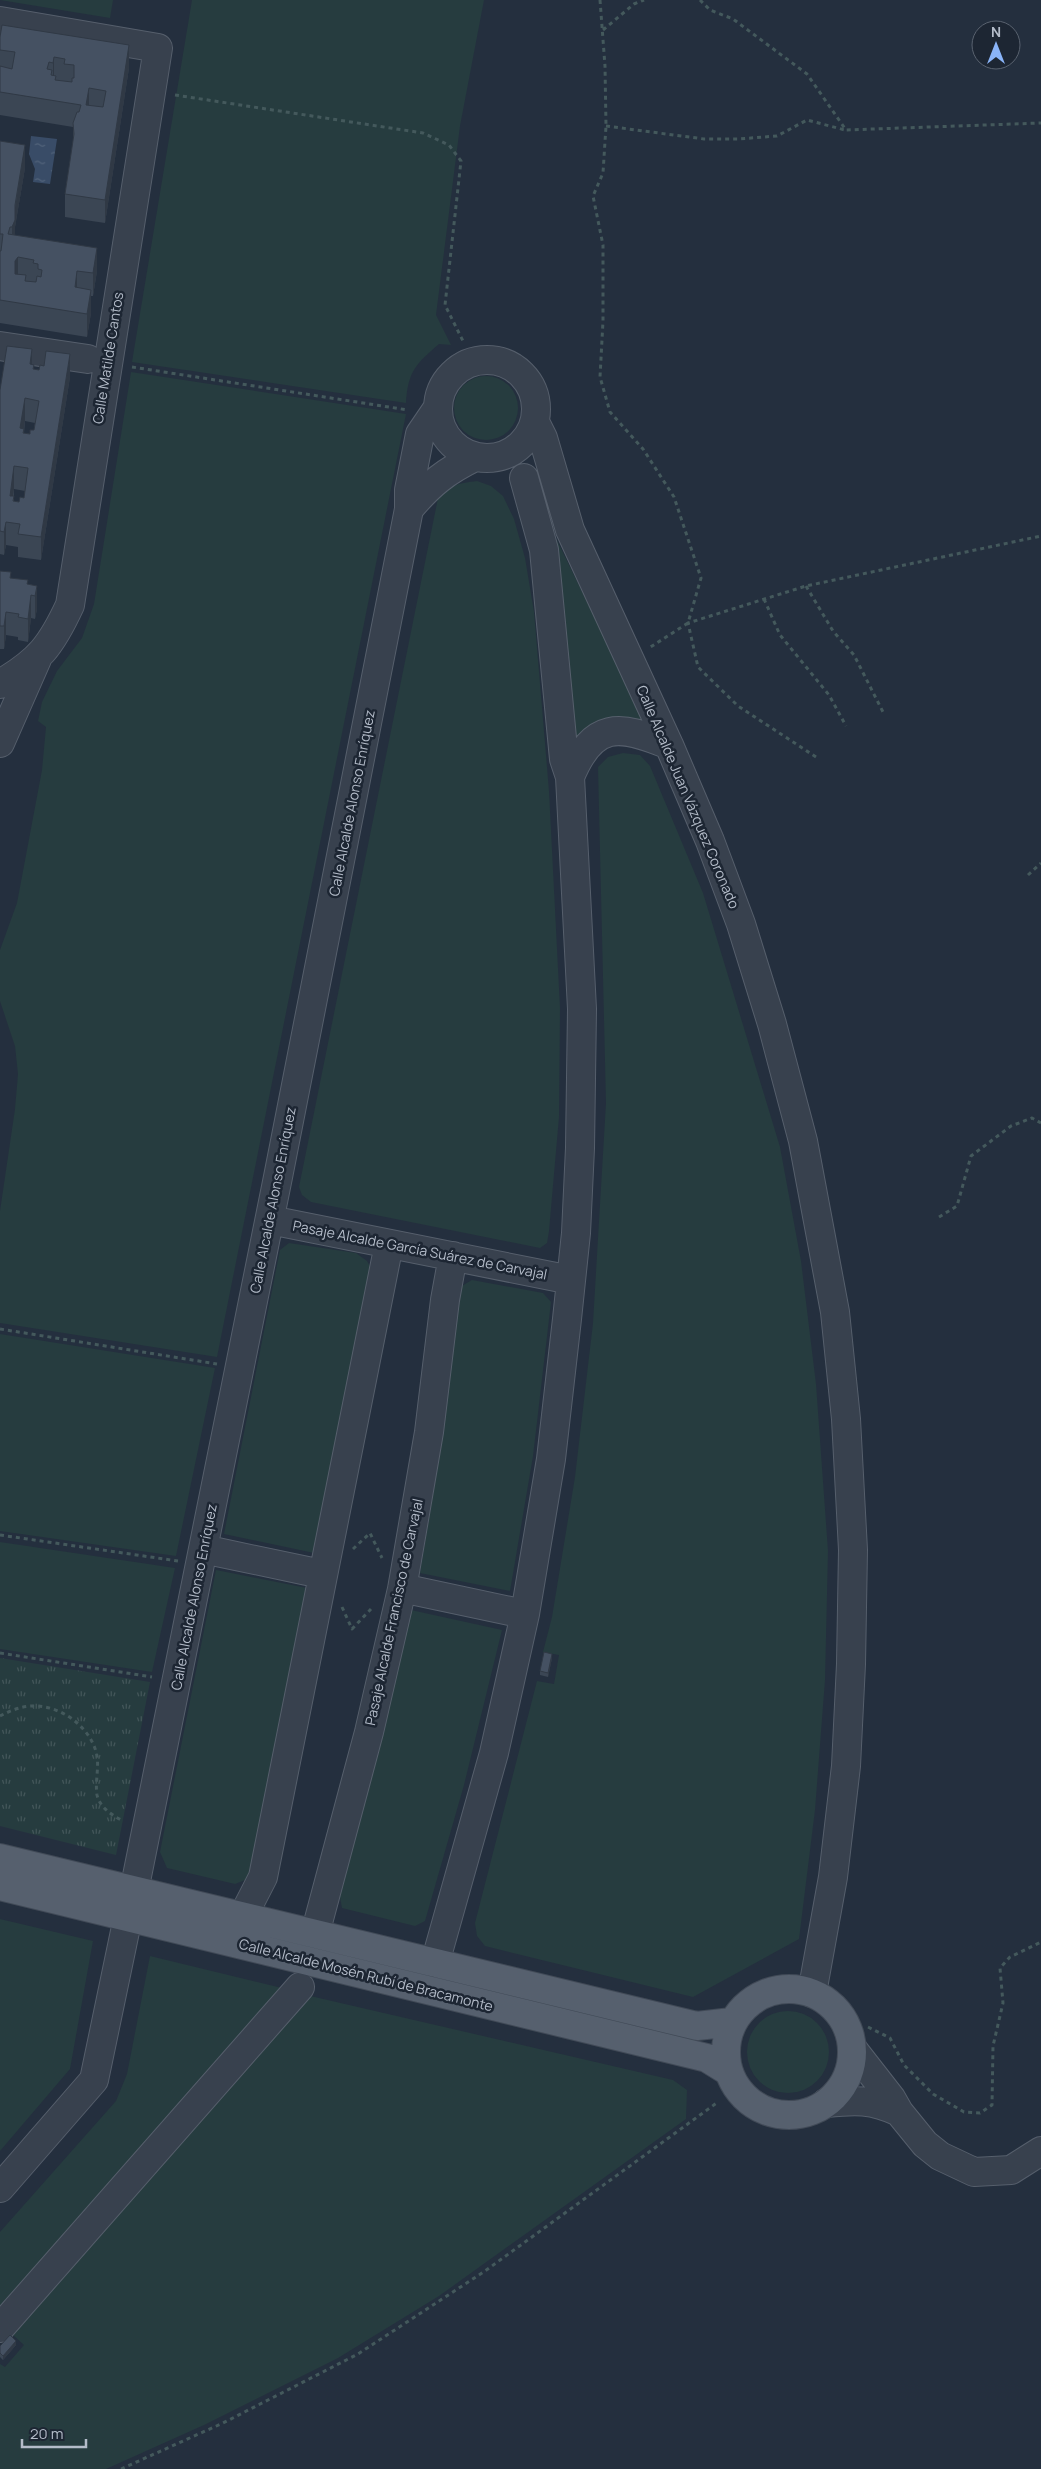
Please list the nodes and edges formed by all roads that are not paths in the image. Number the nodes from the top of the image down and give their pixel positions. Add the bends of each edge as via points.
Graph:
1 (0, 21) edge
2 (0, 346) edge
3 (88, 359) dead end
4 (425, 410) junction
5 (535, 422) junction
6 (507, 454) junction
7 (475, 457) junction
8 (524, 478) junction
9 (409, 509) junction
10 (570, 530) junction
11 (37, 659) junction
12 (0, 684) edge
13 (0, 743) edge
14 (669, 745) junction
15 (570, 778) junction
16 (270, 1220) junction
17 (389, 1244) junction
18 (453, 1256) junction
19 (571, 1280) junction
20 (216, 1552) dead end
21 (312, 1572) dead end
22 (411, 1590) dead end
23 (510, 1611) dead end
24 (0, 1858) edge
25 (0, 1886) edge
26 (134, 1890) junction
27 (243, 1916) junction
28 (128, 1917) junction
29 (315, 1934) junction
30 (435, 1964) junction
31 (300, 1987) dead end
32 (812, 1993) junction
33 (732, 2022) junction
34 (860, 2037) junction
35 (728, 2071) junction
36 (826, 2103) junction
37 (898, 2112) junction
38 (1041, 2151) edge
39 (0, 2188) edge
40 (0, 2328) edge

1 - 11 street, Calle Matilde Cantos via 158,48 70,605 55,637
2 - 3 street
4 - 5 street via 453,373 472,361 496,360 522,373 532,387 536,397
4 - 7 street via 438,419 445,436 463,452
4 - 9 street, Calle Alcalde Alonso Enríquez via 409,490
5 - 6 street via 526,440
5 - 10 street, Calle Alcalde Juan Vázquez Coronado via 543,438
6 - 7 street via 495,458
6 - 8 street, Calle Alcalde Juan Vázquez Coronado
7 - 9 street, Calle Alcalde Alonso Enríquez via 429,485
8 - 10 street, Calle Alcalde Juan Vázquez Coronado
8 - 15 street via 544,550 564,759
9 - 16 street, Calle Alcalde Alonso Enríquez
10 - 14 street, Calle Alcalde Juan Vázquez Coronado
11 - 12 street, Calle Matilde Cantos
11 - 13 street, Calle Matilde Cantos
14 - 15 street via 625,730 609,731 593,741 578,757
14 - 32 street, Calle Alcalde Juan Vázquez Coronado via 741,924 772,1024 803,1141 835,1312 846,1419 852,1540 851,1664 846,1766 833,1877
15 - 19 street via 582,1009 580,1148
16 - 17 street, Pasaje Alcalde García Suárez de Carvajal
16 - 26 street, Calle Alcalde Alonso Enríquez
17 - 18 street, Pasaje Alcalde García Suárez de Carvajal
17 - 27 street via 263,1877
18 - 19 street, Pasaje Alcalde García Suárez de Carvajal
18 - 29 street, Pasaje Alcalde Francisco de Carvajal via 444,1300 429,1432 402,1589 369,1732
19 - 30 street via 550,1459 525,1614 494,1753
20 - 21 street
22 - 23 street
24 - 26 main road, Calle Alcalde Mosén Rubí de Bracamonte
25 - 28 main road, Calle Alcalde Mosén Rubí de Bracamonte
26 - 27 main road, Calle Alcalde Mosén Rubí de Bracamonte
27 - 29 main road, Calle Alcalde Mosén Rubí de Bracamonte
28 - 35 main road, Calle Alcalde Mosén Rubí de Bracamonte via 707,2058
28 - 39 street via 94,2080
29 - 30 main road, Calle Alcalde Mosén Rubí de Bracamonte
30 - 33 main road, Calle Alcalde Mosén Rubí de Bracamonte via 698,2026
31 - 40 street
32 - 33 main road via 785,1989 768,1992 751,2001
32 - 34 main road via 839,2012
33 - 35 main road via 725,2052
34 - 36 main road via 849,2074 840,2090
34 - 37 street
35 - 36 main road via 734,2085 748,2100 766,2111 787,2116 810,2112
36 - 37 street via 859,2100 884,2105
37 - 38 street via 925,2144 940,2156 974,2172 1011,2170

